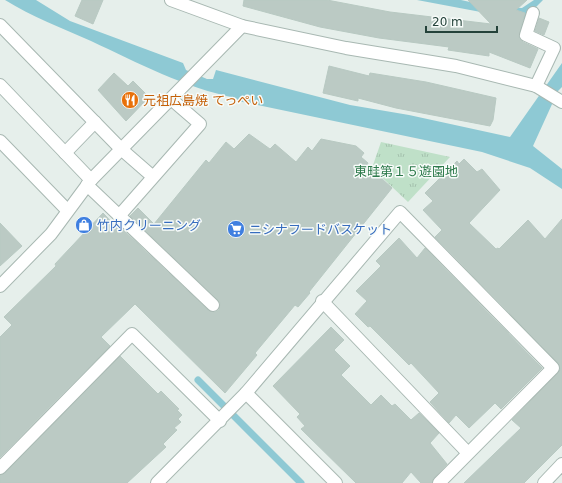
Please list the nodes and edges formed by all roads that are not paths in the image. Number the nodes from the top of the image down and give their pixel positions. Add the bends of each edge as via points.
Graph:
1 (170, 0) edge
2 (533, 13) dead end
3 (0, 26) edge
4 (242, 26) junction
5 (0, 85) edge
6 (539, 88) junction
7 (171, 99) junction
8 (559, 100) edge
9 (95, 122) junction
10 (0, 141) edge
11 (122, 149) junction
12 (66, 152) junction
13 (152, 176) junction
14 (89, 183) junction
15 (68, 210) junction
16 (119, 216) junction
17 (0, 286) edge
18 (322, 302) junction
19 (213, 305) dead end
20 (246, 393) junction
21 (227, 414) junction
22 (467, 452) junction
23 (562, 464) edge
24 (0, 468) edge
25 (157, 483) edge
26 (336, 483) edge
27 (439, 483) edge
28 (544, 483) edge

1 - 4 street
2 - 6 street via 526,35 554,48
3 - 9 street
4 - 6 street via 346,48 456,66
4 - 7 street
5 - 12 street
6 - 8 street
7 - 11 street
7 - 13 street via 200,124
9 - 11 street
9 - 12 street
10 - 15 street
11 - 13 street
11 - 14 street
12 - 14 street
13 - 16 street
14 - 15 street
14 - 16 street
15 - 17 street via 51,234
16 - 19 street
18 - 20 street
18 - 22 street
18 - 22 street via 400,212 553,368
20 - 21 street
20 - 26 street
21 - 24 street via 132,334
21 - 25 street
22 - 27 street
23 - 28 street

